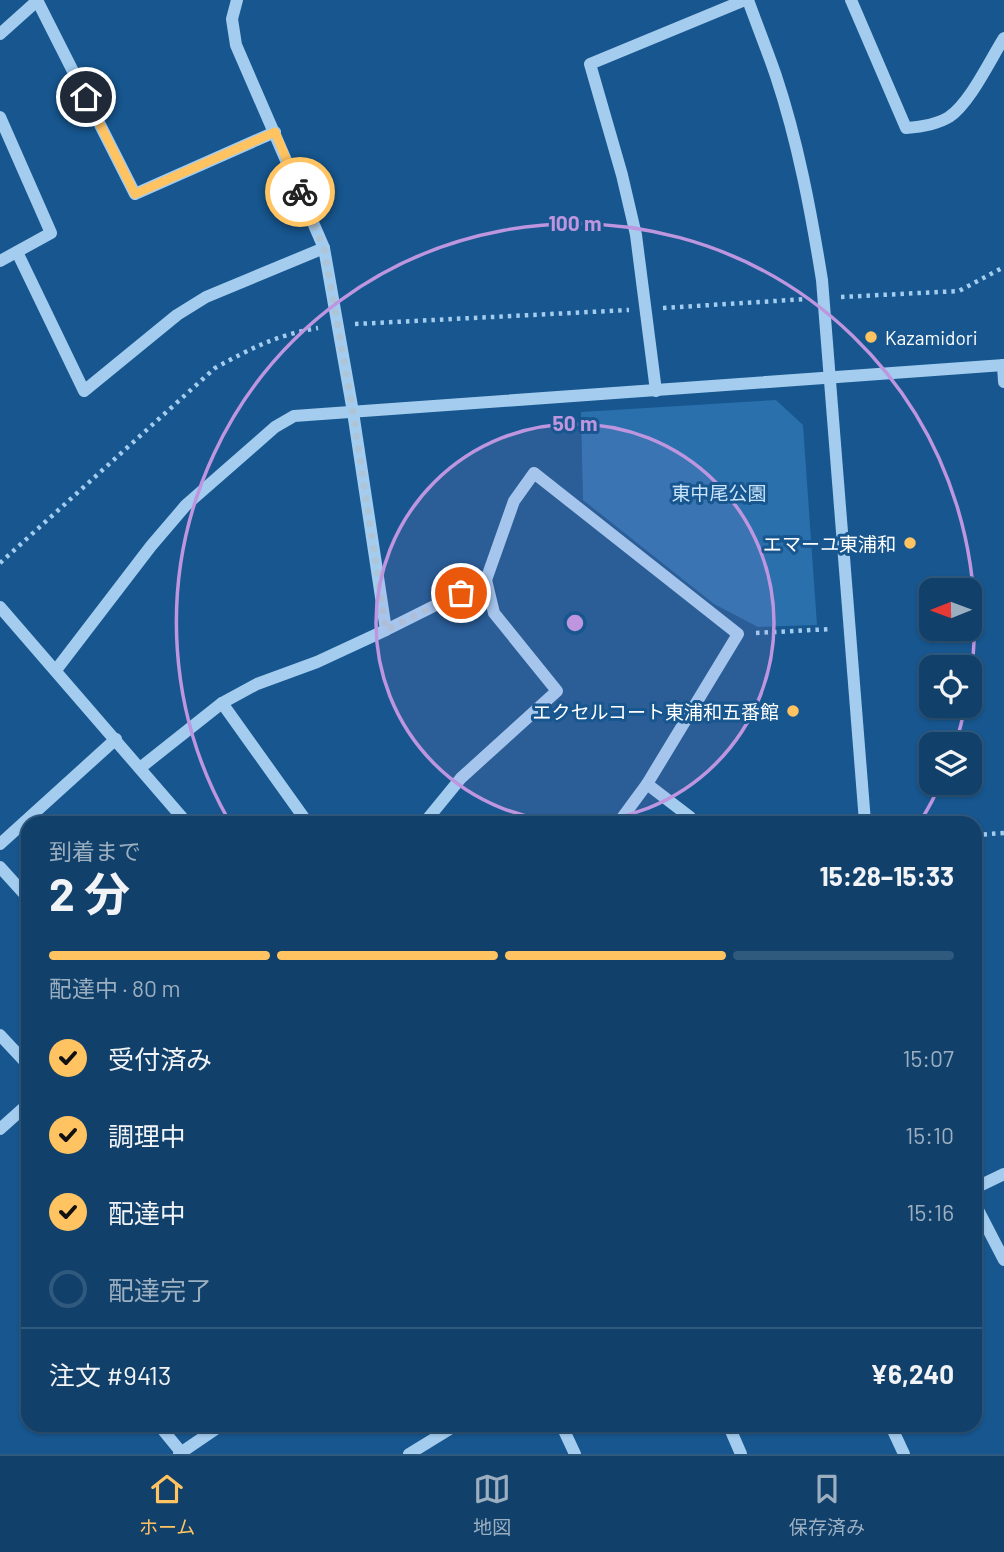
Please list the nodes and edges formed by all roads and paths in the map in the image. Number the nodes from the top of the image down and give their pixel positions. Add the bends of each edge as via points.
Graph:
1 (38, 0) edge
2 (237, 0) edge
3 (746, 0) edge
4 (851, 0) edge
5 (0, 34) edge
6 (1004, 38) edge
7 (0, 117) edge
8 (275, 132) junction
9 (324, 248) junction
10 (17, 251) junction
11 (0, 261) edge
12 (1004, 267) edge
13 (824, 298) junction
14 (660, 308) dead end
15 (633, 310) dead end
16 (337, 325) junction
17 (1003, 365) edge
18 (831, 379) junction
19 (1004, 382) edge
20 (656, 391) junction
21 (353, 412) junction
22 (0, 562) edge
23 (486, 580) junction
24 (0, 607) edge
25 (848, 628) junction
26 (386, 630) junction
27 (738, 634) junction
28 (56, 670) junction
29 (222, 702) junction
30 (116, 739) junction
31 (140, 768) junction
32 (647, 784) junction
33 (31, 816) edge
34 (181, 816) edge
35 (303, 816) edge
36 (430, 816) edge
37 (623, 816) edge
38 (689, 816) edge
39 (864, 816) edge
40 (21, 825) edge
41 (1004, 833) edge
42 (982, 835) edge
43 (0, 844) edge
44 (0, 867) edge
45 (21, 890) edge
46 (0, 1035) edge
47 (21, 1058) edge
48 (21, 1110) edge
49 (0, 1129) edge
50 (1004, 1174) edge
51 (982, 1185) edge
52 (982, 1218) edge
53 (1004, 1260) edge
54 (164, 1432) edge
55 (211, 1432) edge
56 (445, 1432) edge
57 (565, 1432) edge
58 (731, 1432) edge
59 (894, 1432) edge
60 (180, 1453) edge
61 (409, 1454) edge
62 (575, 1454) edge
63 (741, 1454) edge
64 (904, 1454) edge

1 - 5 street
1 - 8 street via 135,194
2 - 8 street via 233,19 236,45
3 - 13 street via 776,77 796,148
3 - 20 street via 590,64 636,235
4 - 6 street via 906,128 926,127 950,116
7 - 10 street via 51,233
8 - 9 street
9 - 10 street via 206,297 84,391
9 - 16 street
10 - 11 street
12 - 13 path via 959,290
13 - 14 path
13 - 18 street
15 - 16 path
16 - 21 street
16 - 22 path via 287,334 215,368
17 - 18 street
17 - 19 street
18 - 20 street
18 - 25 street
20 - 21 street
21 - 26 street
21 - 28 street via 294,416 275,427 186,505
23 - 26 street
23 - 27 street via 514,501 534,473
23 - 36 street via 494,614 557,691 461,778
24 - 28 street
25 - 27 path
25 - 39 street
26 - 29 street
27 - 32 street
28 - 30 street
29 - 31 street
29 - 35 street
30 - 31 street
30 - 33 street
31 - 34 street
32 - 37 street
32 - 38 street
40 - 43 street
41 - 42 path
44 - 45 street
46 - 47 street
48 - 49 street
50 - 51 street
52 - 53 street
54 - 60 street
55 - 60 street
56 - 61 street
57 - 62 street
58 - 63 street
59 - 64 street

